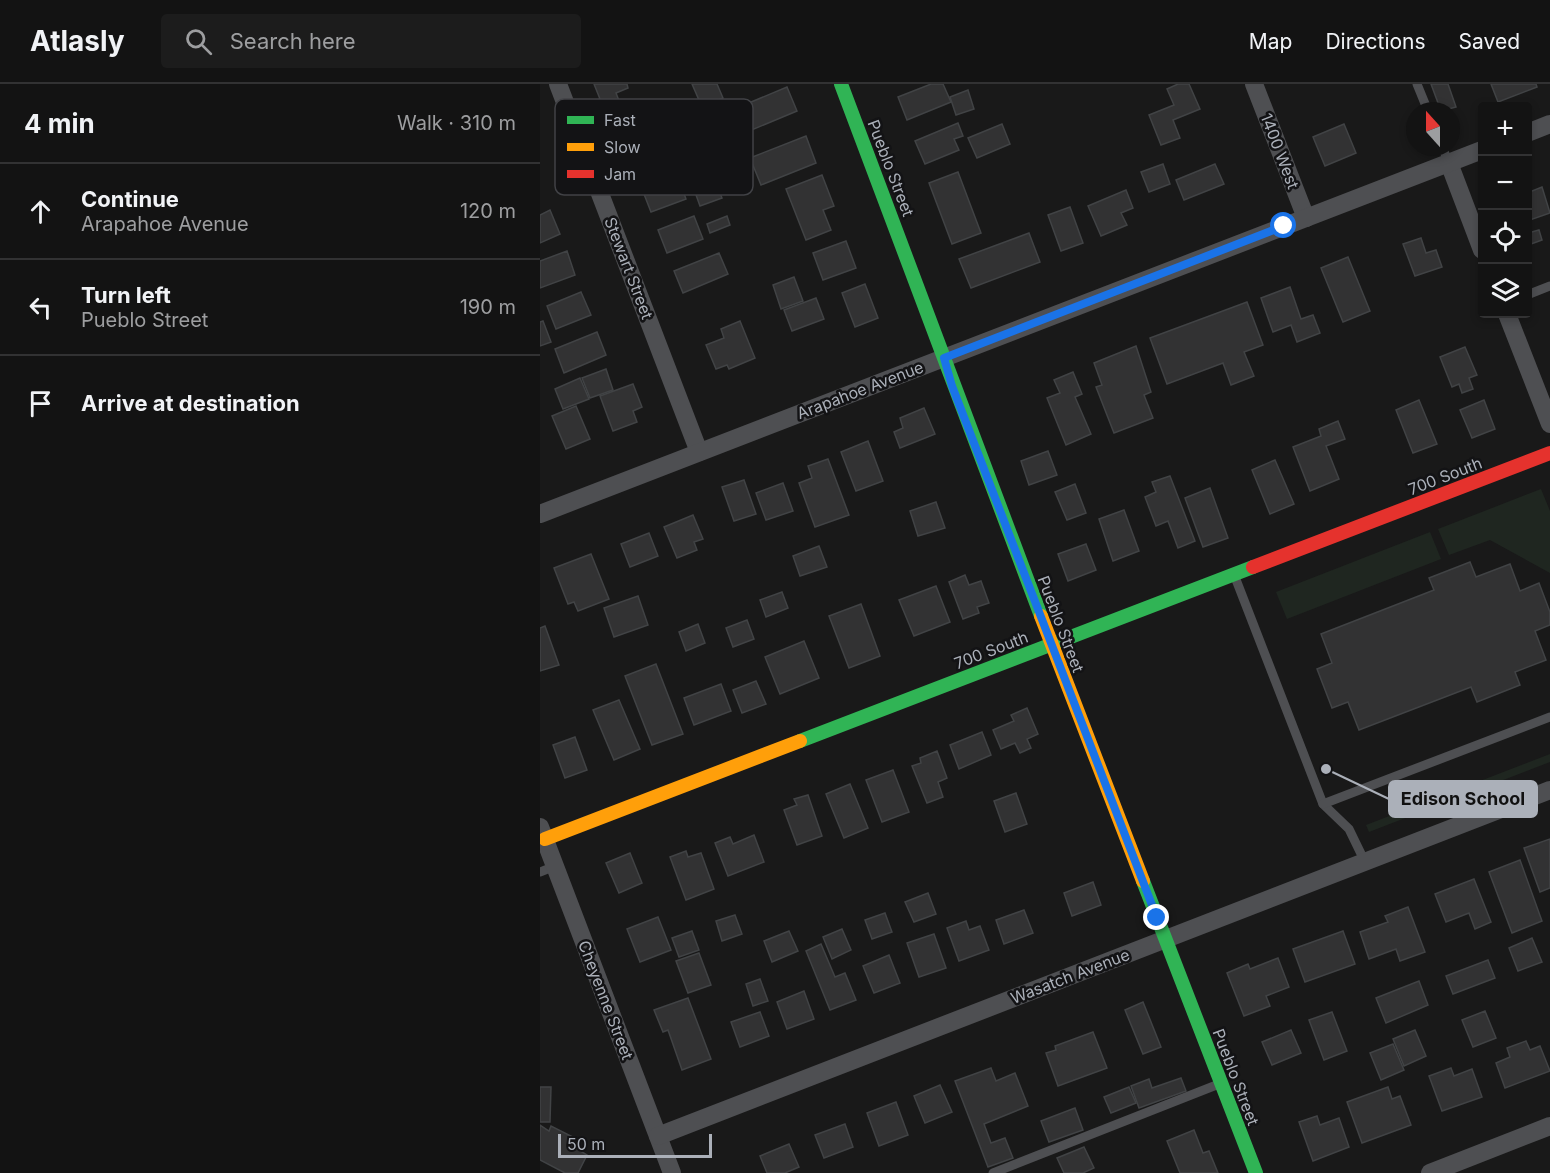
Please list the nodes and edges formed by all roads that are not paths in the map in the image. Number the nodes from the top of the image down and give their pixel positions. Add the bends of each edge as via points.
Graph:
1 (558, 84) edge
2 (841, 84) edge
3 (1254, 84) edge
4 (1417, 84) edge
5 (564, 99) edge
6 (1424, 102) edge
7 (1550, 124) edge
8 (1532, 131) edge
9 (1478, 151) edge
10 (1460, 153) edge
11 (1443, 156) edge
12 (1445, 156) edge
13 (600, 195) edge
14 (1306, 218) junction
15 (1478, 240) edge
16 (1550, 286) edge
17 (1532, 293) edge
18 (1509, 318) edge
19 (944, 358) junction
20 (1550, 424) edge
21 (699, 453) junction
22 (1550, 453) edge
23 (540, 514) edge
24 (1234, 574) junction
25 (1052, 644) junction
26 (1550, 717) edge
27 (1550, 790) edge
28 (1323, 804) junction
29 (542, 833) edge
30 (1365, 862) junction
31 (548, 869) edge
32 (1166, 939) junction
33 (1221, 1083) junction
34 (1550, 1126) edge
35 (658, 1136) junction
36 (672, 1173) edge
37 (993, 1173) edge
38 (1256, 1173) edge
39 (1430, 1173) edge

1 - 5 street, Stewart Street
2 - 19 street, Pueblo Street
3 - 14 street, 1400 West
4 - 6 lane
7 - 8 street
9 - 10 street, Arapahoe Avenue
11 - 14 street, Arapahoe Avenue
12 - 15 street
13 - 21 street, Stewart Street
14 - 19 street, Arapahoe Avenue
16 - 17 lane
18 - 20 street
19 - 21 street, Arapahoe Avenue
19 - 25 street, Pueblo Street
21 - 23 street, Arapahoe Avenue
22 - 24 street, 700 South
24 - 25 street, 700 South
24 - 28 lane
25 - 29 street, 700 South
25 - 32 street, Pueblo Street
26 - 28 lane
27 - 30 street, Wasatch Avenue
28 - 30 lane via 1349,829
29 - 31 street, Cheyenne Street
30 - 32 street, Wasatch Avenue
31 - 35 street, Cheyenne Street
32 - 33 street, Pueblo Street
32 - 35 street, Wasatch Avenue
33 - 37 lane
33 - 38 street, Pueblo Street
34 - 39 street
35 - 36 street, Cheyenne Street

